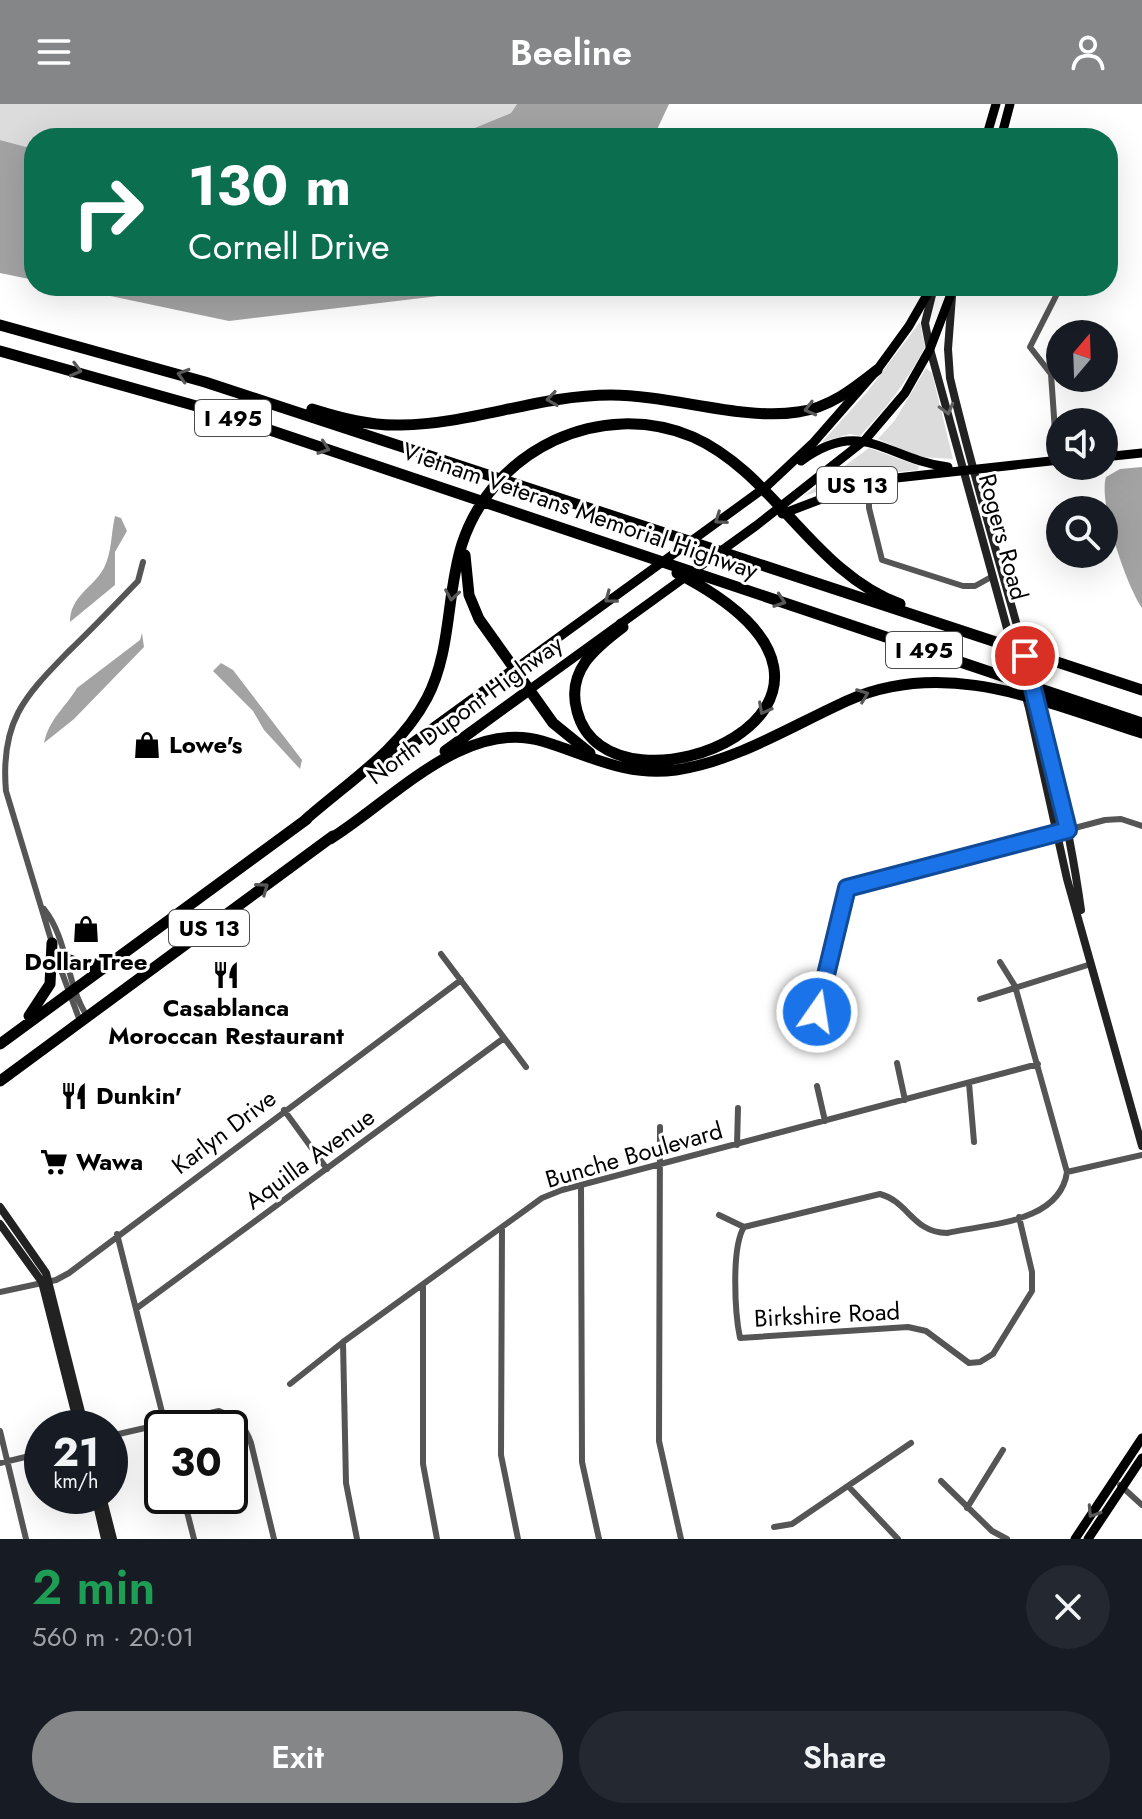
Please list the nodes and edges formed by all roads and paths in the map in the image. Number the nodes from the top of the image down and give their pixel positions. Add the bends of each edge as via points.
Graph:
1 (996, 104) edge
2 (1010, 104) edge
3 (989, 128) edge
4 (1004, 128) edge
5 (927, 296) edge
6 (931, 296) edge
7 (951, 296) edge
8 (953, 296) edge
9 (1056, 296) edge
10 (0, 325) edge
11 (930, 349) junction
12 (0, 351) edge
13 (877, 370) junction
14 (228, 389) junction
15 (1054, 408) edge
16 (865, 440) junction
17 (1142, 453) edge
18 (1118, 456) edge
19 (1046, 461) edge
20 (974, 467) junction
21 (963, 469) junction
22 (869, 481) junction
23 (767, 486) junction
24 (473, 520) junction
25 (757, 525) junction
26 (143, 562) dead end
27 (993, 576) junction
28 (701, 580) junction
29 (621, 624) junction
30 (974, 634) junction
31 (515, 669) junction
32 (529, 690) junction
33 (1142, 690) edge
34 (1142, 723) edge
35 (1142, 733) edge
36 (660, 772) junction
37 (304, 821) junction
38 (1142, 826) edge
39 (1068, 830) junction
40 (1057, 833) junction
41 (330, 839) junction
42 (44, 909) junction
43 (1085, 938) junction
44 (52, 943) junction
45 (441, 954) dead end
46 (64, 958) junction
47 (116, 959) junction
48 (1000, 962) dead end
49 (1091, 964) junction
50 (461, 980) junction
51 (1015, 986) junction
52 (71, 992) junction
53 (980, 999) dead end
54 (84, 1019) junction
55 (817, 1027) dead end
56 (16, 1032) junction
57 (504, 1038) junction
58 (0, 1044) edge
59 (897, 1063) dead end
60 (1038, 1064) junction
61 (526, 1067) dead end
62 (0, 1081) edge
63 (969, 1083) junction
64 (817, 1086) dead end
65 (905, 1100) junction
66 (738, 1108) dead end
67 (284, 1110) junction
68 (825, 1121) junction
69 (660, 1127) dead end
70 (974, 1142) dead end
71 (737, 1145) junction
72 (1142, 1146) edge
73 (1142, 1155) edge
74 (659, 1165) junction
75 (327, 1169) junction
76 (1067, 1172) junction
77 (581, 1185) junction
78 (0, 1207) edge
79 (719, 1215) dead end
80 (1019, 1217) junction
81 (0, 1224) edge
82 (502, 1227) junction
83 (744, 1227) junction
84 (117, 1234) junction
85 (46, 1281) junction
86 (423, 1286) junction
87 (0, 1292) edge
88 (137, 1308) junction
89 (343, 1342) junction
90 (290, 1384) dead end
91 (75, 1410) edge
92 (80, 1410) edge
93 (162, 1410) edge
94 (0, 1431) edge
95 (248, 1434) edge
96 (1142, 1438) edge
97 (911, 1443) dead end
98 (1003, 1450) dead end
99 (24, 1457) edge
100 (1142, 1458) edge
101 (4, 1462) edge
102 (941, 1481) dead end
103 (1118, 1484) junction
104 (848, 1486) junction
105 (1142, 1505) edge
106 (967, 1508) junction
107 (99, 1514) edge
108 (107, 1514) edge
109 (188, 1514) edge
110 (774, 1527) dead end
111 (992, 1535) edge
112 (24, 1539) edge
113 (105, 1539) edge
114 (113, 1539) edge
115 (194, 1539) edge
116 (274, 1539) edge
117 (357, 1539) edge
118 (437, 1539) edge
119 (518, 1539) edge
120 (599, 1539) edge
121 (681, 1539) edge
122 (898, 1539) edge
123 (1007, 1539) edge
124 (1075, 1539) edge
125 (1088, 1539) edge

1 - 3 main road
2 - 4 main road
5 - 13 main road, North Dupont Highway
6 - 11 street, Rogers Road via 925,323
7 - 11 main road, North Dupont Highway
8 - 20 street, Rogers Road via 950,378
9 - 15 street via 1030,347 1051,374
14 -> 10 highway, Vietnam Veterans Memorial Highway / I 495
11 - 16 main road, North Dupont Highway via 905,393
11 -> 21 street, Rogers Road
12 -> 28 highway, Vietnam Veterans Memorial Highway / I 495 via 173,398 644,556
13 -> 14 highway via 829,403 790,413 597,395 405,425 351,420
13 - 23 main road, North Dupont Highway
14 - 30 highway, Vietnam Veterans Memorial Highway / I 495
16 - 21 main road, US 13 via 926,465
16 - 23 main road, US 13 via 832,442
16 - 25 main road, North Dupont Highway
17 - 18 main road
19 - 20 main road, US 13
20 - 21 main road, US 13
20 - 39 street, Rogers Road
21 - 22 main road, US 13
21 - 27 street, Rogers Road
22 - 25 main road, US 13
22 - 27 street via 869,508 882,560 963,586
23 -> 31 main road, North Dupont Highway / US 13
24 - 30 highway via 518,462 559,437 599,426 641,425 681,433 744,473 834,563 871,591
24 - 31 highway via 465,553 469,595 482,624
24 -> 37 highway via 459,556 441,660 426,701 380,759
25 - 29 main road, North Dupont Highway / US 13
26 - 42 street via 138,581 21,700 5,737 6,791
27 - 40 street, Rogers Road
28 -> 29 highway via 749,620 771,658 770,700 756,723 736,739 698,754 658,760 621,756 593,739 577,712 577,678 591,653
28 -> 34 highway, Vietnam Veterans Memorial Highway / I 495
29 - 32 main road, North Dupont Highway / US 13
30 - 33 highway, Vietnam Veterans Memorial Highway / I 495
31 - 32 highway
31 - 37 highway, North Dupont Highway / US 13
32 - 36 highway via 557,727 583,749 618,764
32 - 41 highway, North Dupont Highway / US 13
36 -> 35 highway via 728,756 870,692 926,681 993,687
36 - 41 highway via 615,768 535,739 491,739 453,753
37 - 47 highway, North Dupont Highway / US 13
38 - 39 street via 1121,819
39 - 40 street
39 - 43 street, Rogers Road
40 - 43 street, Rogers Road
40 - 55 street via 847,888
54 -> 41 highway, North Dupont Highway / US 13
42 - 44 street
42 - 46 street via 53,920
43 - 49 street, Rogers Road
44 - 52 street
44 - 56 highway via 48,989
45 - 50 street
46 - 47 highway via 86,966
46 - 52 street
47 - 52 highway, North Dupont Highway / US 13
48 - 51 street
49 - 51 street
49 - 72 street, Rogers Road
50 - 57 street
50 - 67 street, Karlyn Drive
51 - 53 street
51 - 60 street
52 - 54 street
52 - 56 highway, North Dupont Highway / US 13
54 - 62 highway, North Dupont Highway / US 13
56 - 58 highway, North Dupont Highway / US 13
57 - 61 street
57 - 75 street, Aquilla Avenue
59 - 65 street
60 - 63 street, Bunche Boulevard
60 - 76 street
63 - 65 street, Bunche Boulevard
63 - 70 street
64 - 68 street
65 - 68 street, Bunche Boulevard
66 - 71 street
67 - 75 street
67 - 84 street, Karlyn Drive
68 - 71 street, Bunche Boulevard
69 - 74 street
71 - 74 street, Bunche Boulevard
73 - 76 street
74 - 77 street, Bunche Boulevard
74 - 121 street via 659,1441
75 - 88 street, Aquilla Avenue
76 - 80 street via 1060,1196
77 - 82 street, Bunche Boulevard via 542,1198
77 - 120 street via 582,1462
78 - 85 street via 40,1263
79 - 83 street
80 - 83 street via 933,1232 880,1194
80 - 83 street, Birkshire Road via 1032,1291 1001,1344 980,1362 969,1363 926,1331 908,1327 740,1338 738,1252
81 - 85 street
82 - 86 street, Bunche Boulevard
82 - 119 street via 501,1455
84 - 85 street, Karlyn Drive via 69,1273
84 - 88 street
85 - 87 street, Karlyn Drive
85 - 91 street
85 - 92 street
86 - 89 street, Bunche Boulevard
86 - 118 street via 423,1464
88 - 93 street
89 - 90 street, Bunche Boulevard
89 - 117 street via 346,1483
94 - 101 street
95 - 116 street
96 - 103 main road
97 - 104 street
98 - 106 street
99 - 101 street
100 - 103 main road
101 - 112 street
102 - 106 street
103 - 105 street
103 -> 124 main road
103 - 125 main road
104 - 110 street via 792,1524
104 - 122 street
106 - 111 street
107 - 113 street
108 - 114 street
109 - 115 street
111 - 123 street

